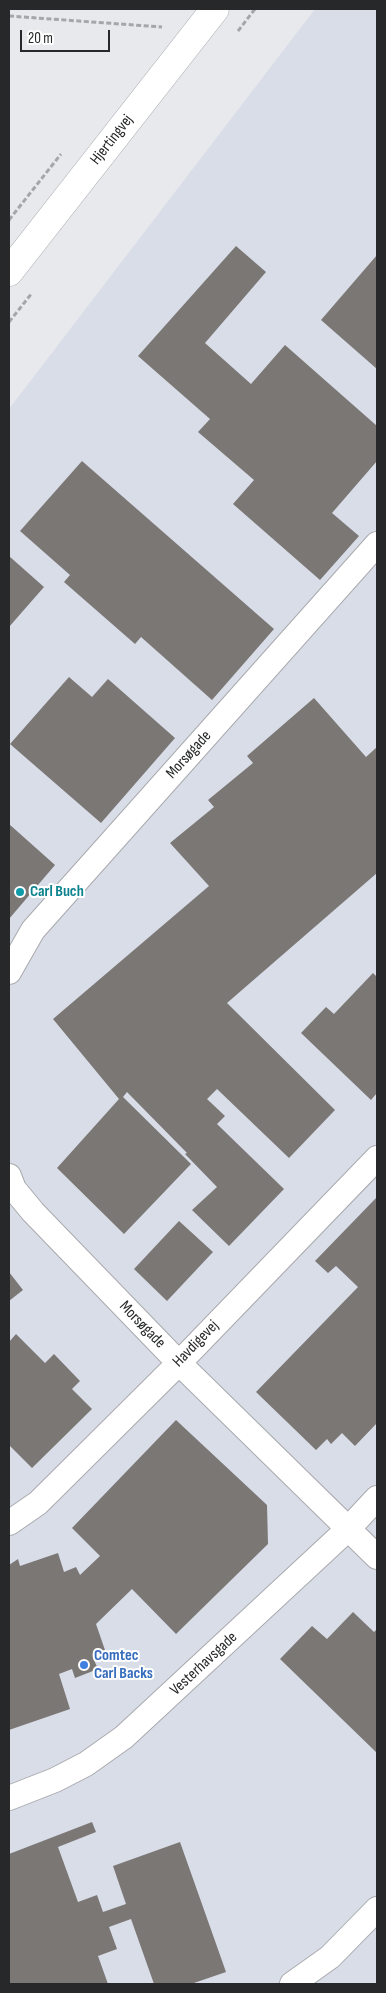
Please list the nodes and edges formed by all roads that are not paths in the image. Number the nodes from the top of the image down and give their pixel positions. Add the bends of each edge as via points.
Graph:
1 (215, 9) edge
2 (9, 272) edge
3 (377, 544) edge
4 (9, 972) edge
5 (377, 1158) edge
6 (9, 1176) edge
7 (179, 1363) junction
8 (377, 1498) edge
9 (9, 1524) edge
10 (348, 1528) junction
11 (377, 1557) edge
12 (9, 1798) edge
13 (377, 1909) edge
14 (292, 1984) edge

1 - 2 main road, Hjertingvej
3 - 4 street, Morsøgade via 33,930
5 - 7 street, Havdigevej
6 - 7 street, Morsøgade via 14,1190 33,1212
7 - 9 street, Havdigevej via 38,1503
7 - 10 street, Morsøgade
8 - 10 street, Vesterhavsgade
10 - 11 street, Morsøgade
10 - 12 street, Vesterhavsgade via 124,1737 86,1764
13 - 14 street via 330,1957

